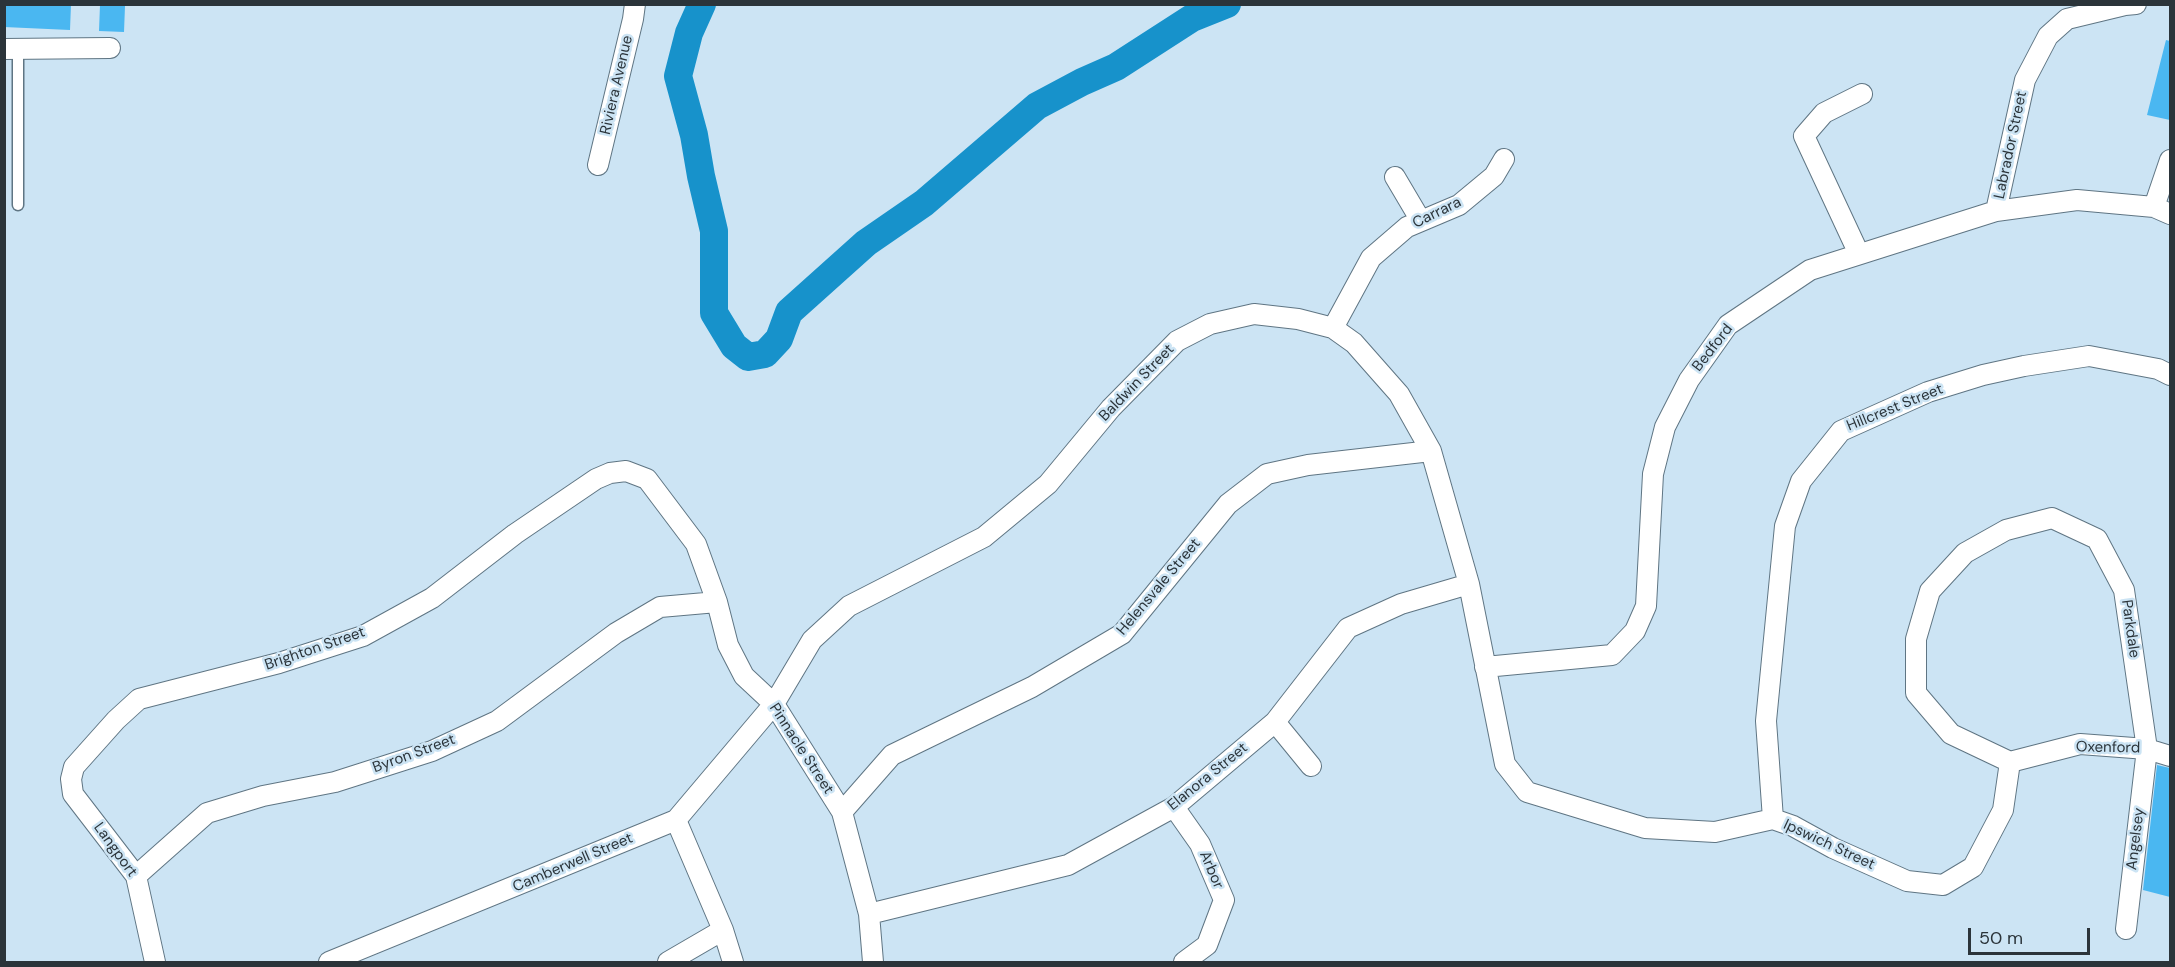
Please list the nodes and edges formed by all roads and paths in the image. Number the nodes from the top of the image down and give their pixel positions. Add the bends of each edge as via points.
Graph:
1 (635, 4) edge
2 (2136, 4) edge
3 (110, 48) dead end
4 (11, 49) edge
5 (1862, 94) dead end
6 (1504, 159) dead end
7 (2170, 159) edge
8 (598, 165) dead end
9 (1395, 177) dead end
10 (18, 205) dead end
11 (1996, 211) junction
12 (2162, 211) edge
13 (1421, 221) junction
14 (1859, 254) junction
15 (1333, 328) junction
16 (2170, 375) edge
17 (1431, 451) junction
18 (626, 471) joint
19 (1469, 584) junction
20 (717, 602) junction
21 (1485, 667) junction
22 (774, 705) junction
23 (1275, 722) junction
24 (2147, 748) junction
25 (2170, 756) edge
26 (2010, 762) junction
27 (1311, 766) dead end
28 (71, 779) joint
29 (1174, 807) junction
30 (842, 812) junction
31 (1773, 819) junction
32 (676, 820) junction
33 (136, 876) junction
34 (869, 914) junction
35 (2126, 929) dead end
36 (723, 930) junction
37 (155, 963) edge
38 (329, 963) edge
39 (668, 963) edge
40 (733, 963) edge
41 (873, 963) edge
42 (1184, 963) edge

1 - 8 street, Riviera Avenue
2 - 11 street, Labrador Street via 2067,19 2049,36 2025,80
3 - 4 street
4 - 10 lane
5 - 14 street via 1824,113 1804,135
6 - 13 street, Carrara via 1494,176 1459,205
7 - 12 street
9 - 13 street
11 - 12 street, Bedford via 2077,200
11 - 14 street, Bedford
13 - 15 street, Carrara via 1407,227 1371,258
14 - 21 street, Bedford via 1810,270 1728,325 1689,380 1665,427 1653,474 1646,606 1635,631 1612,655
15 - 17 street, Baldwin Street via 1354,343 1399,394
15 - 22 street, Baldwin Street via 1254,314 1210,324 1177,341 1111,408 1048,484 984,537 849,606 812,640
16 - 31 street, Hillcrest Street via 2158,369 2089,356 2024,366 1928,392 1841,430 1801,481 1785,526 1766,720
17 - 19 street, Baldwin Street
17 - 30 street, Helensvale Street via 1308,465 1267,474 1228,504 1122,634 1032,687 892,755
18 - 20 street, Pinnacle Street via 647,479 696,544
18 - 28 street, Brighton Street via 596,479 515,534 432,598 363,636 279,663 139,699 74,767
19 - 21 street, Baldwin Street
19 - 23 street, Elanora Street via 1401,604 1348,628
20 - 22 street, Pinnacle Street via 728,645 744,676
20 - 33 street, Byron Street via 660,607 616,633 496,721 432,751 334,782 263,796 207,813
21 - 31 street, Ipswich Street via 1505,764 1527,792 1645,828 1715,832
22 - 30 street, Pinnacle Street
22 - 32 street, Camberwell Street
23 - 27 street
23 - 29 street, Elanora Street
24 - 25 street, Oxenford
24 - 26 street, Oxenford via 2080,744
24 - 26 street, Parkdale via 2124,590 2097,539 2052,518 2006,530 1965,553 1930,591 1916,639 1916,693 1951,734
24 - 35 street, Angelsey
26 - 31 street, Ipswich Street via 2002,810 1973,867 1943,885 1907,881
28 - 33 street, Langport via 73,794
29 - 34 street, Elanora Street via 1068,865
29 - 42 street, Arbor via 1200,844 1224,900 1207,945
30 - 34 street, Pinnacle Street
32 - 36 street
32 - 38 street, Camberwell Street
33 - 37 street, Langport
34 - 41 street, Pinnacle Street
36 - 39 street
36 - 40 street

